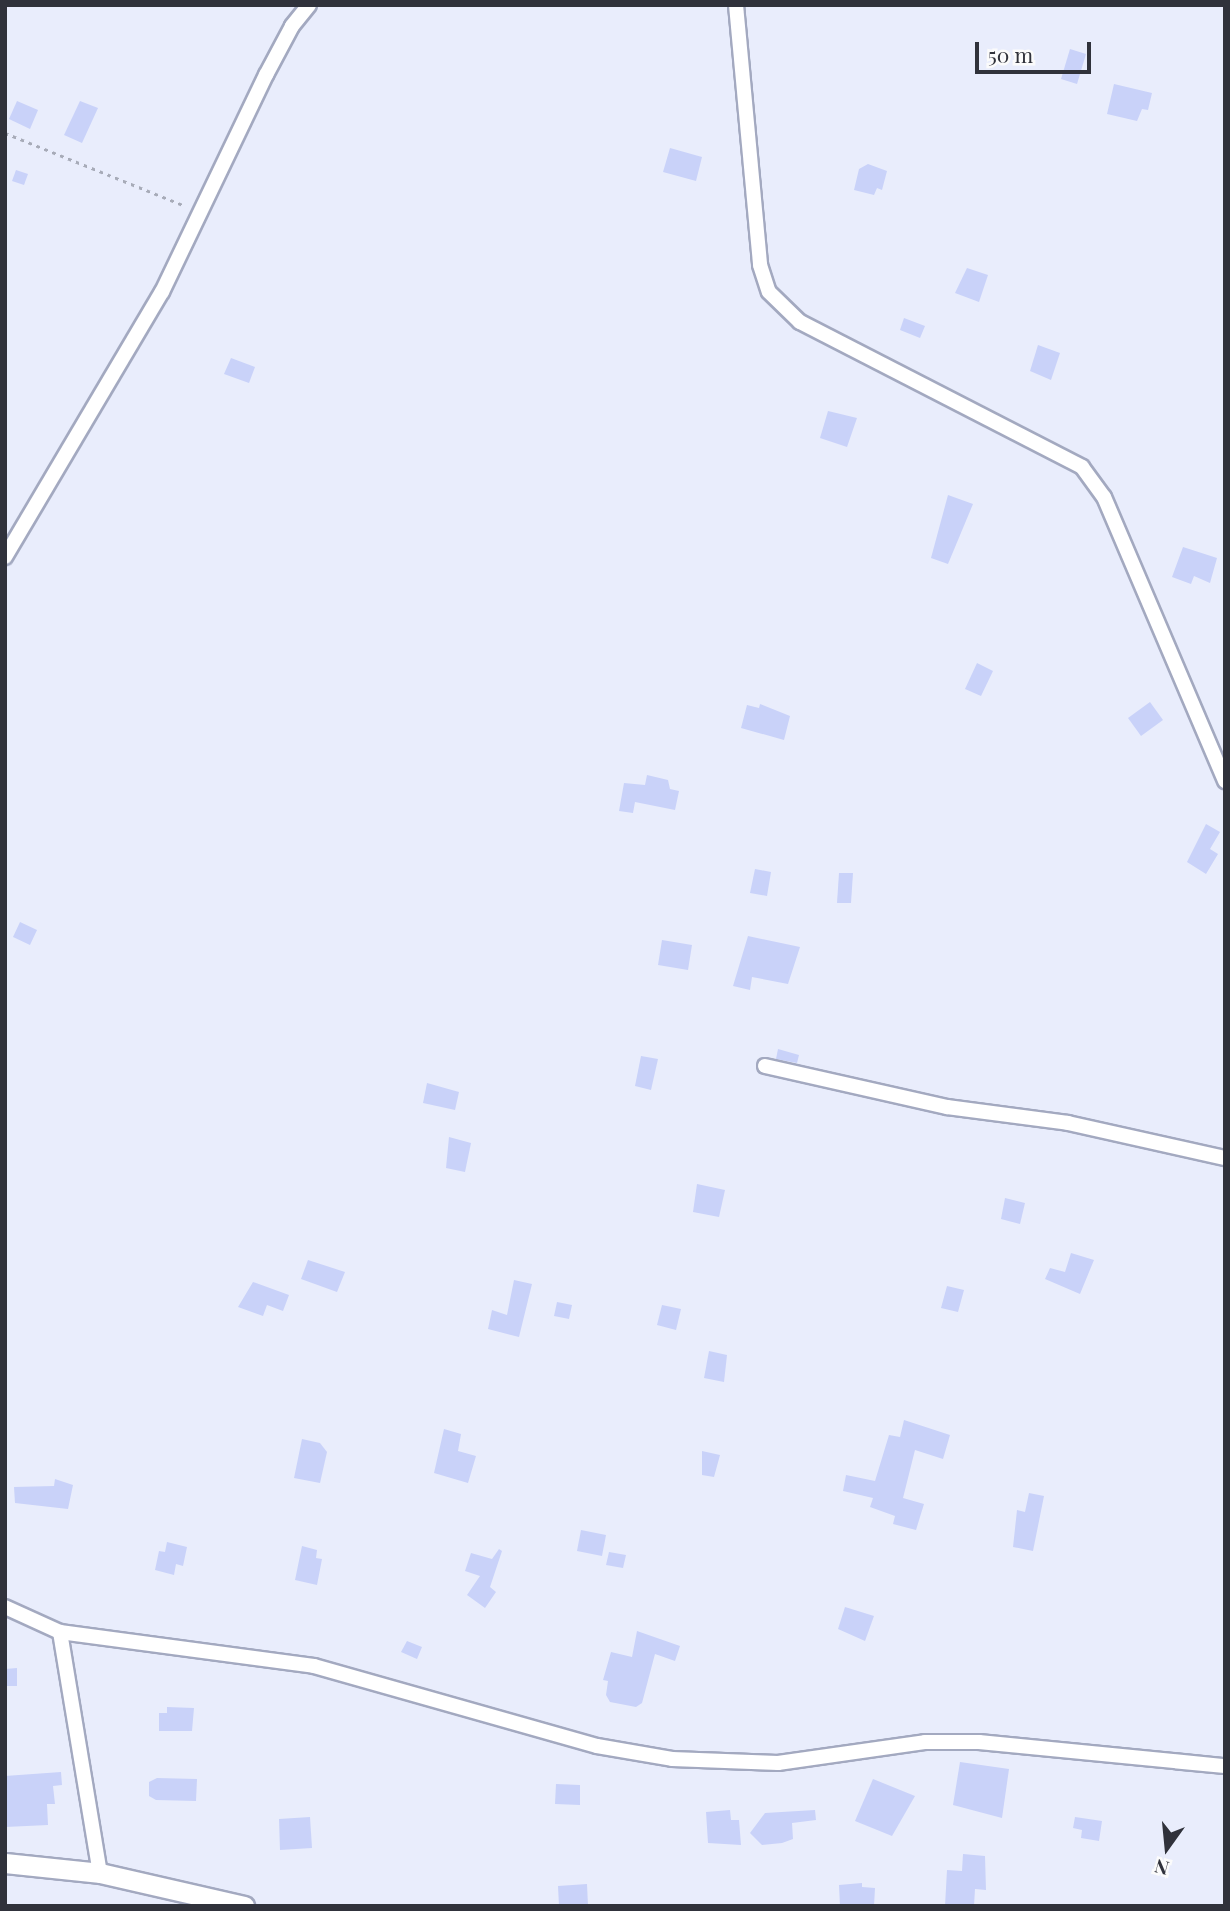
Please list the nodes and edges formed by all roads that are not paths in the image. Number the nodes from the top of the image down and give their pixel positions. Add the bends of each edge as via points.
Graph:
1 (309, 5) edge
2 (736, 5) edge
3 (5, 557) edge
4 (1225, 781) edge
5 (765, 1066) dead end
6 (1225, 1158) edge
7 (5, 1607) edge
8 (60, 1632) junction
9 (1225, 1766) edge
10 (5, 1863) edge
11 (100, 1873) junction
12 (243, 1906) edge

1 - 3 street via 292,26 117,372
2 - 4 street via 760,265 769,292 800,322 1082,467 1104,498
5 - 6 street via 947,1107 1068,1123
7 - 8 street
8 - 9 street via 314,1666 597,1746 672,1759 778,1763 925,1742 979,1742
8 - 11 street
10 - 11 main road
11 - 12 main road

